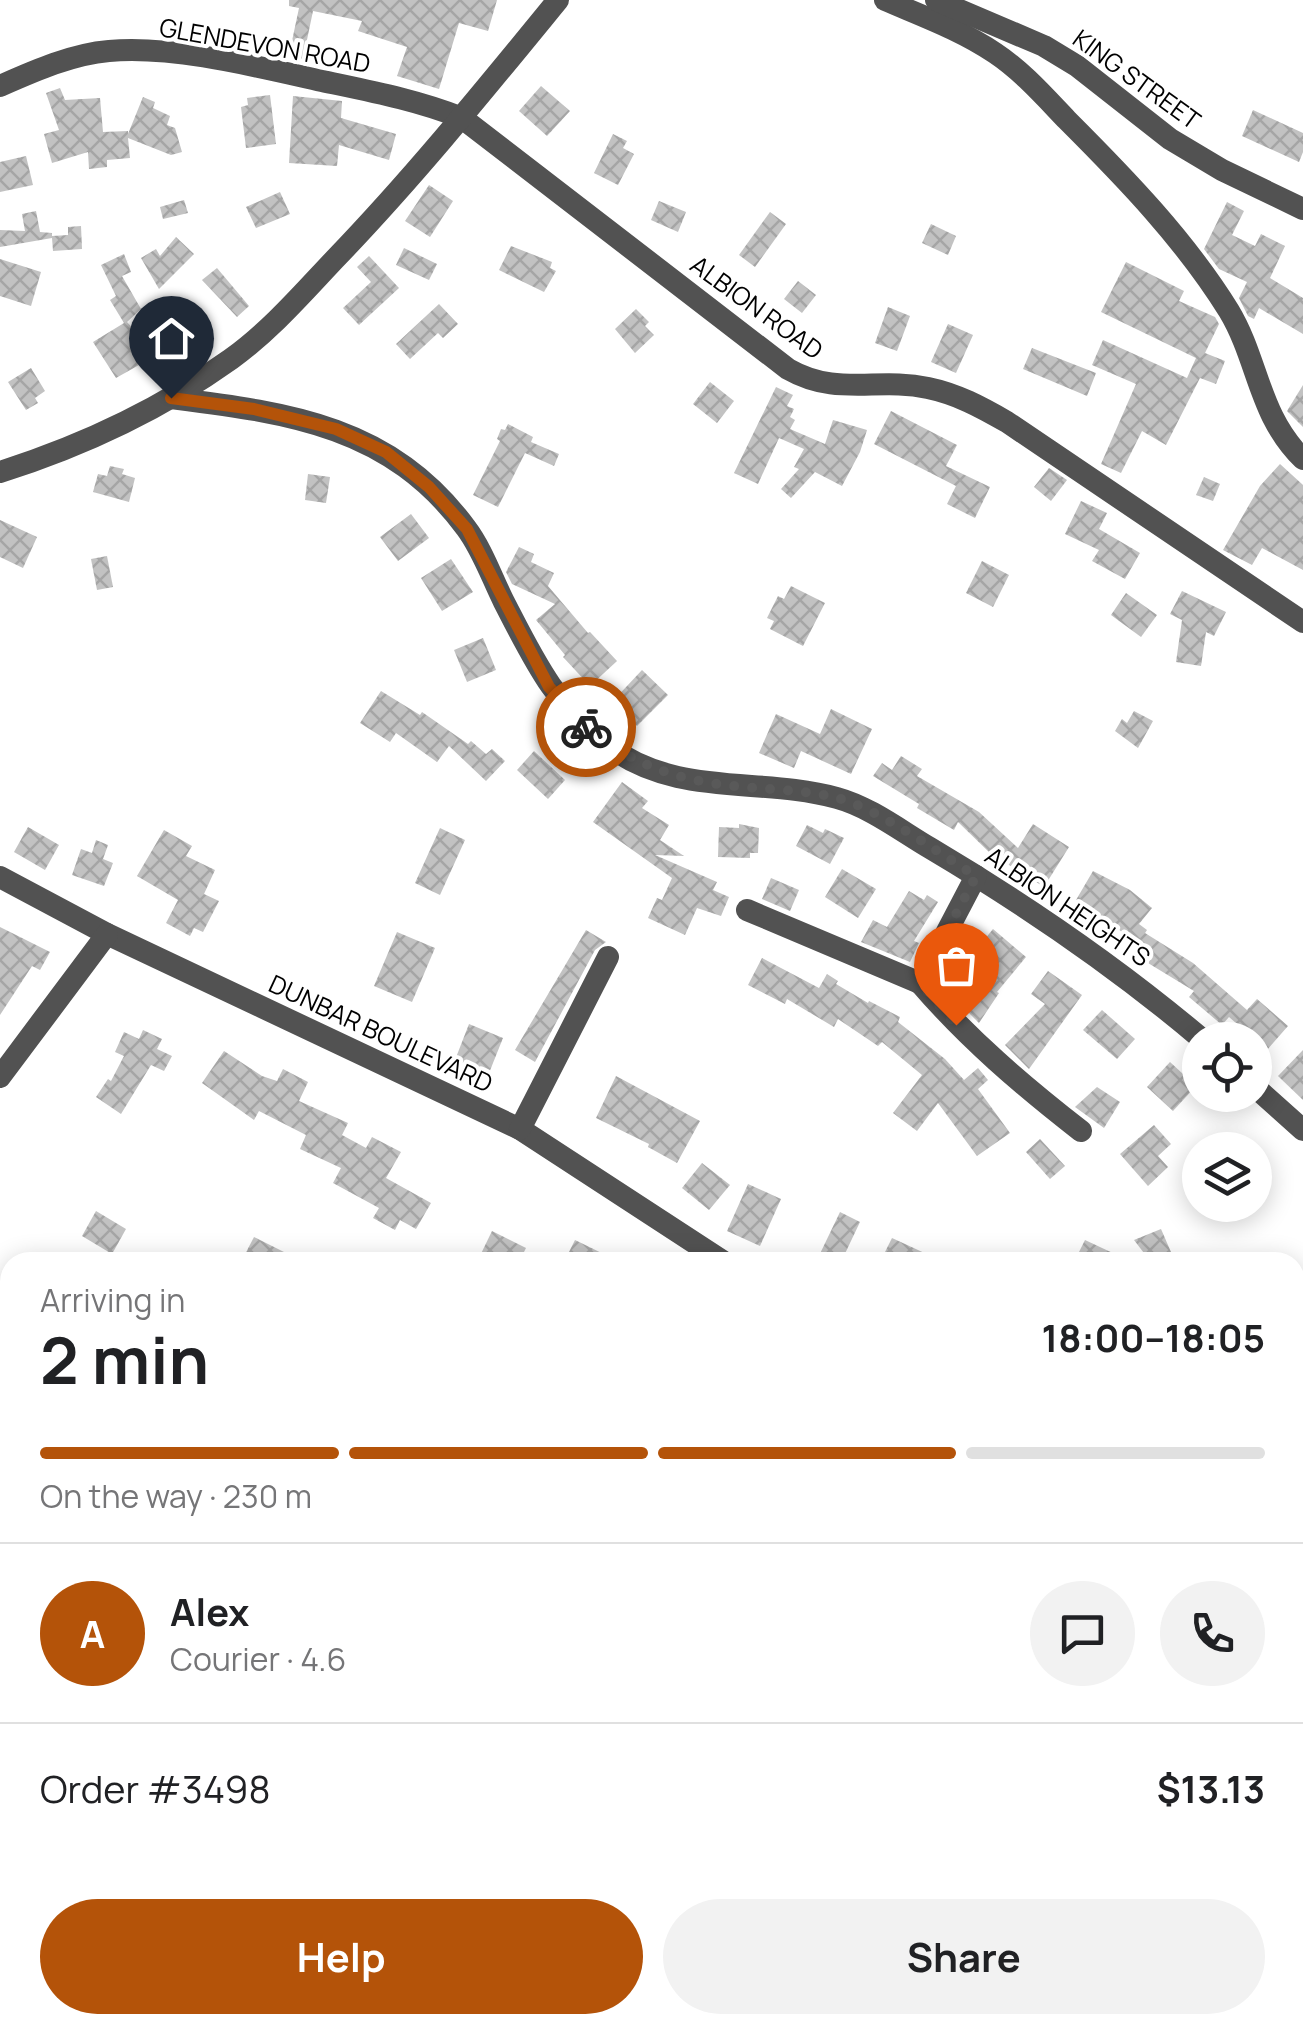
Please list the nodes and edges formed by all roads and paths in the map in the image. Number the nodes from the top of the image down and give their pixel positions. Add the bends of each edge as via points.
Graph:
1 (558, 0) edge
2 (885, 0) edge
3 (936, 0) edge
4 (0, 86) edge
5 (462, 118) junction
6 (1303, 209) edge
7 (171, 398) junction
8 (1303, 459) edge
9 (0, 472) edge
10 (1303, 622) edge
11 (976, 876) junction
12 (0, 877) edge
13 (747, 910) dead end
14 (107, 934) junction
15 (608, 956) dead end
16 (920, 983) junction
17 (1182, 1022) edge
18 (0, 1077) edge
19 (1272, 1102) edge
20 (520, 1129) junction
21 (1303, 1130) edge
22 (1080, 1131) dead end
23 (709, 1252) edge

1 - 5 street
2 - 8 street via 965,34 1026,78 1170,229 1231,314 1279,434
3 - 6 street, KING STREET via 1044,46 1170,139
4 - 5 street, GLENDEVON ROAD via 108,51 159,52 262,68
5 - 7 street via 273,324
5 - 10 street, ALBION ROAD via 788,369 830,386 924,387 968,399
7 - 9 street via 61,453
7 - 11 street, ALBION HEIGHTS via 336,429 386,452 467,529 549,687 614,750 710,783 838,798
11 - 16 street
11 - 17 street, ALBION HEIGHTS
12 - 14 street, DUNBAR BOULEVARD
13 - 16 street
14 - 18 street
14 - 20 street, DUNBAR BOULEVARD
15 - 20 street
16 - 22 street via 956,1025
19 - 21 street
20 - 23 street, DUNBAR BOULEVARD

